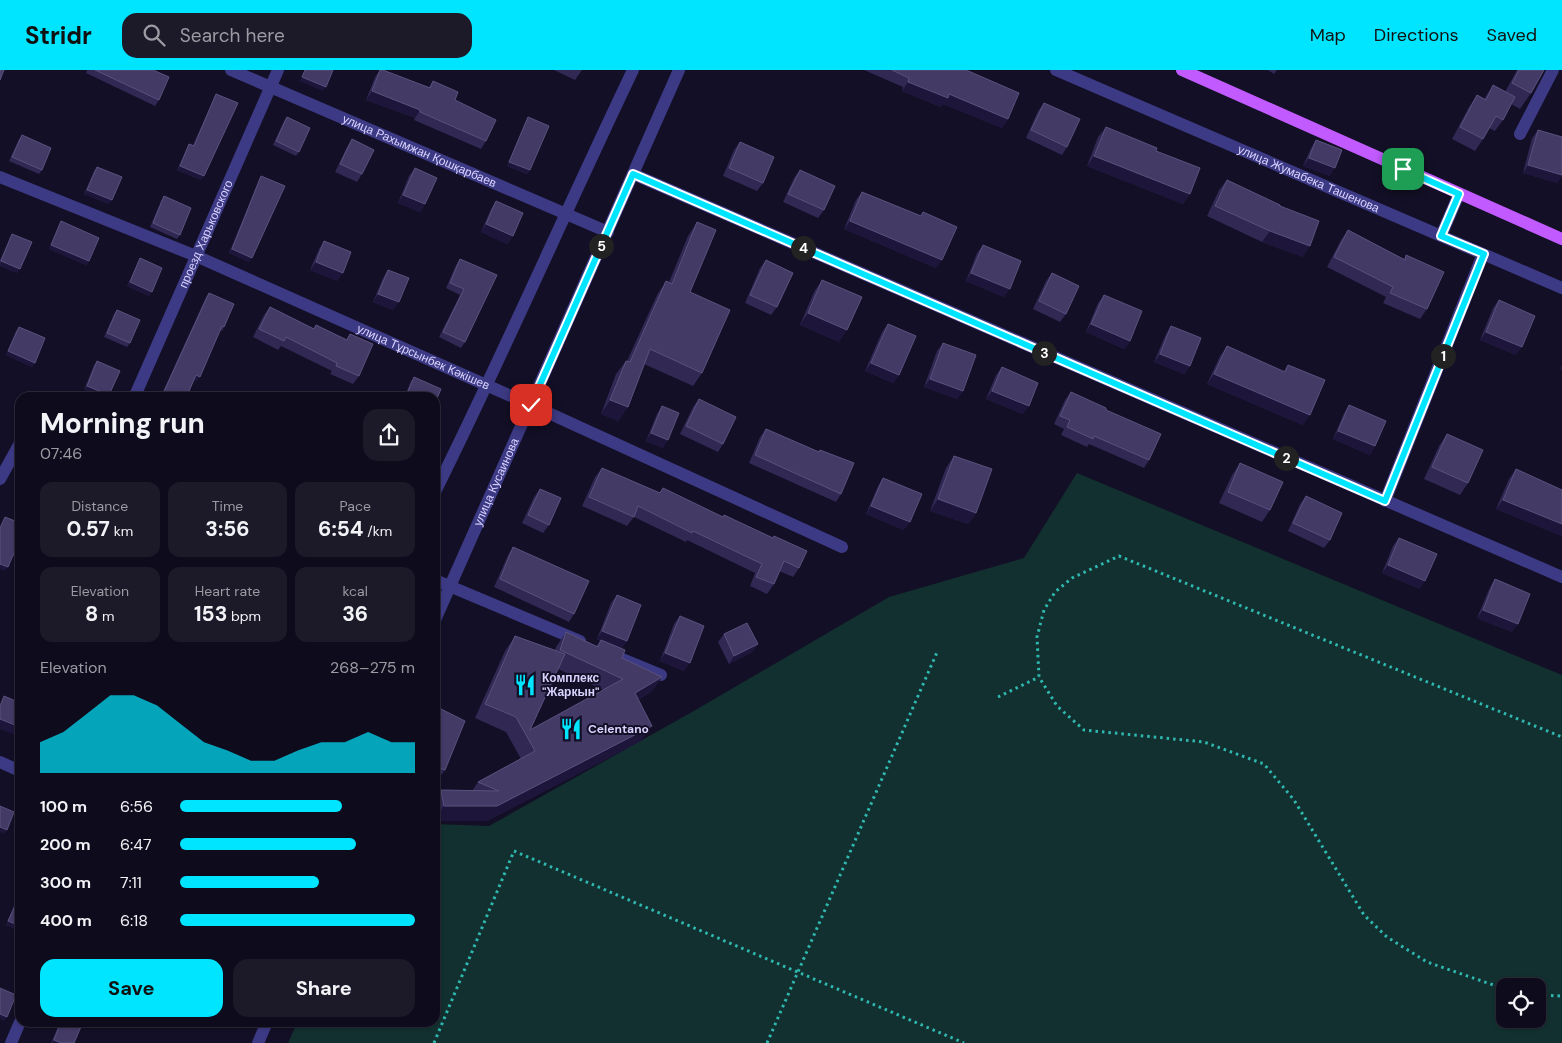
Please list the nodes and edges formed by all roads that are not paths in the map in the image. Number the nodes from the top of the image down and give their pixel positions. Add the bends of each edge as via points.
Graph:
1 (232, 70) edge
2 (278, 70) edge
3 (632, 70) edge
4 (679, 70) edge
5 (1056, 70) edge
6 (1553, 70) edge
7 (1186, 71) edge
8 (271, 86) junction
9 (1520, 134) dead end
10 (633, 174) junction
11 (0, 177) edge
12 (1459, 194) junction
13 (565, 213) junction
14 (608, 232) junction
15 (1441, 236) junction
16 (1562, 239) edge
17 (1484, 254) junction
18 (196, 256) junction
19 (1562, 288) edge
20 (488, 386) junction
21 (137, 392) edge
22 (531, 405) junction
23 (15, 452) edge
24 (0, 479) edge
25 (440, 482) edge
26 (1385, 501) junction
27 (842, 547) dead end
28 (1562, 577) edge
29 (440, 582) edge
30 (449, 587) junction
31 (440, 608) edge
32 (661, 675) edge
33 (0, 762) edge
34 (15, 769) edge
35 (18, 1027) edge
36 (265, 1027) edge
37 (11, 1043) edge
38 (258, 1043) edge

1 - 8 street, улица Рахымжан Қошқарбаев
2 - 8 street, проезд Харьковского
3 - 13 street
4 - 10 street, улица Кусаинова
5 - 15 street, улица Жумабека Ташенова
6 - 9 street
7 - 12 main road
8 - 13 street, улица Рахымжан Қошқарбаев
8 - 18 street, проезд Харьковского
10 - 14 street, улица Кусаинова
10 - 26 street
11 - 18 street, улица Тұрсынбек Кәкішев
12 - 15 street
12 - 16 main road
13 - 14 street, улица Рахымжан Қошқарбаев
13 - 20 street
14 - 22 street, улица Кусаинова
15 - 17 street, улица Жумабека Ташенова
17 - 19 street, улица Жумабека Ташенова
17 - 26 street
18 - 20 street, улица Тұрсынбек Кәкішев
18 - 21 street, проезд Харьковского
20 - 22 street, улица Тұрсынбек Кәкішев
20 - 25 street
22 - 27 street, улица Тұрсынбек Кәкішев
22 - 30 street, улица Кусаинова
23 - 24 street
26 - 28 street
29 - 30 street
30 - 31 street, улица Кусаинова
30 - 32 street
33 - 34 street
35 - 37 street
36 - 38 street

